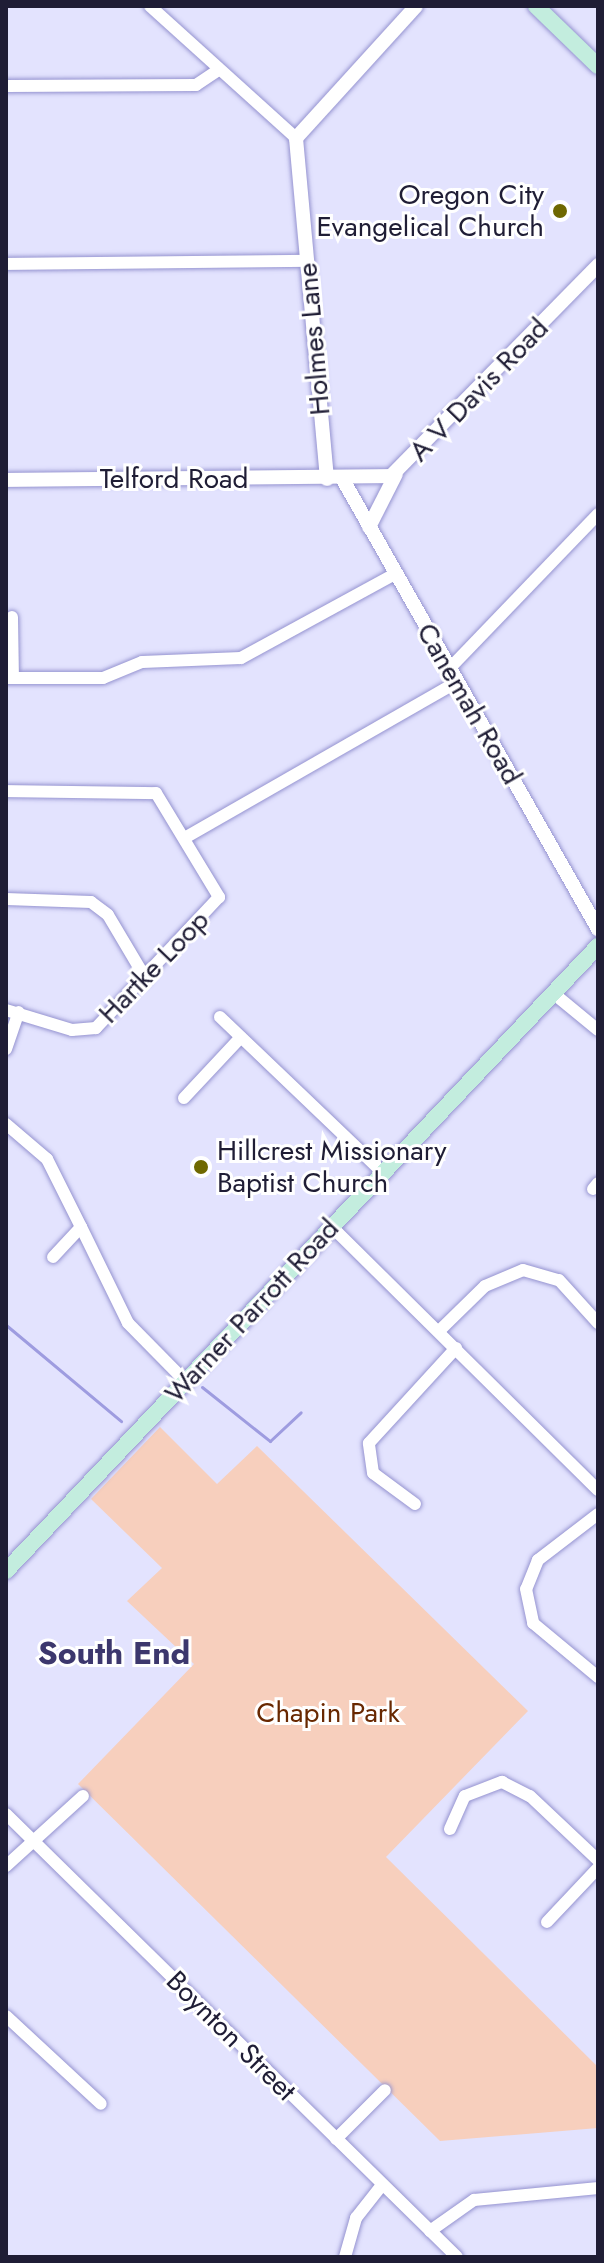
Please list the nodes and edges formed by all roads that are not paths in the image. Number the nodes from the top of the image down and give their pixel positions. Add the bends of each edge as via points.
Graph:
1 (150, 6) edge
2 (416, 6) edge
3 (539, 7) edge
4 (598, 66) edge
5 (218, 70) junction
6 (6, 86) edge
7 (296, 138) junction
8 (307, 261) junction
9 (6, 264) edge
10 (598, 265) edge
11 (396, 474) junction
12 (334, 478) junction
13 (6, 480) edge
14 (598, 514) edge
15 (369, 527) junction
16 (395, 574) junction
17 (12, 617) dead end
18 (453, 675) junction
19 (10, 678) edge
20 (6, 791) edge
21 (188, 836) junction
22 (6, 899) edge
23 (598, 929) edge
24 (598, 946) edge
25 (146, 979) junction
26 (553, 993) junction
27 (13, 1011) edge
28 (220, 1017) dead end
29 (598, 1030) edge
30 (241, 1037) junction
31 (6, 1049) edge
32 (184, 1098) dead end
33 (6, 1124) edge
34 (383, 1173) junction
35 (81, 1227) junction
36 (332, 1227) junction
37 (53, 1257) dead end
38 (598, 1323) edge
39 (439, 1331) junction
40 (456, 1348) junction
41 (185, 1381) junction
42 (598, 1490) edge
43 (415, 1504) dead end
44 (598, 1514) edge
45 (6, 1571) edge
46 (598, 1677) edge
47 (83, 1796) dead end
48 (6, 1814) edge
49 (450, 1829) dead end
50 (36, 1844) junction
51 (598, 1860) edge
52 (6, 1866) edge
53 (598, 1868) edge
54 (547, 1922) dead end
55 (6, 2016) edge
56 (385, 2090) dead end
57 (101, 2104) dead end
58 (336, 2139) junction
59 (382, 2185) junction
60 (598, 2188) edge
61 (430, 2231) junction
62 (345, 2257) edge
63 (457, 2257) edge

1 - 5 street
2 - 7 street
3 - 4 main road
5 - 6 street via 196,85
5 - 7 street
7 - 8 street, Holmes Lane
8 - 9 street
8 - 12 street, Holmes Lane
10 - 11 street, A V Davis Road
11 - 12 street, A V Davis Road
11 - 15 street
12 - 13 street, Telford Road
12 - 15 street, Canemah Road
14 - 18 street
15 - 16 street, Canemah Road
16 - 18 street, Canemah Road
16 - 19 street via 241,658 142,662 103,678
17 - 19 street
18 - 21 street
18 - 23 street, Canemah Road
20 - 21 street, Hartke Loop via 156,793
21 - 25 street, Hartke Loop via 219,897
22 - 25 street via 91,902 108,915
24 - 26 main road, Warner Parrott Road
25 - 27 street, Hartke Loop via 90,1030
26 - 29 street
26 - 34 main road, Warner Parrott Road
27 - 31 street
28 - 30 street
30 - 32 street
30 - 34 street
33 - 35 street via 47,1159
34 - 36 main road, Warner Parrott Road
35 - 37 street
35 - 41 street via 128,1323
36 - 39 street
36 - 41 main road, Warner Parrott Road
38 - 39 street via 559,1280 523,1270 485,1286
39 - 40 street
40 - 42 street
40 - 43 street via 369,1443 373,1473
41 - 45 main road, Warner Parrott Road
44 - 46 street via 538,1560 526,1589 533,1623
47 - 50 street
48 - 50 street, Boynton Street
49 - 51 street via 465,1796 502,1782 530,1796
50 - 52 street
50 - 58 street, Boynton Street
53 - 54 street
55 - 57 street
56 - 58 street
58 - 59 street, Boynton Street
59 - 61 street, Boynton Street
59 - 62 street via 356,2218
60 - 61 street via 474,2200
61 - 63 street, Boynton Street

